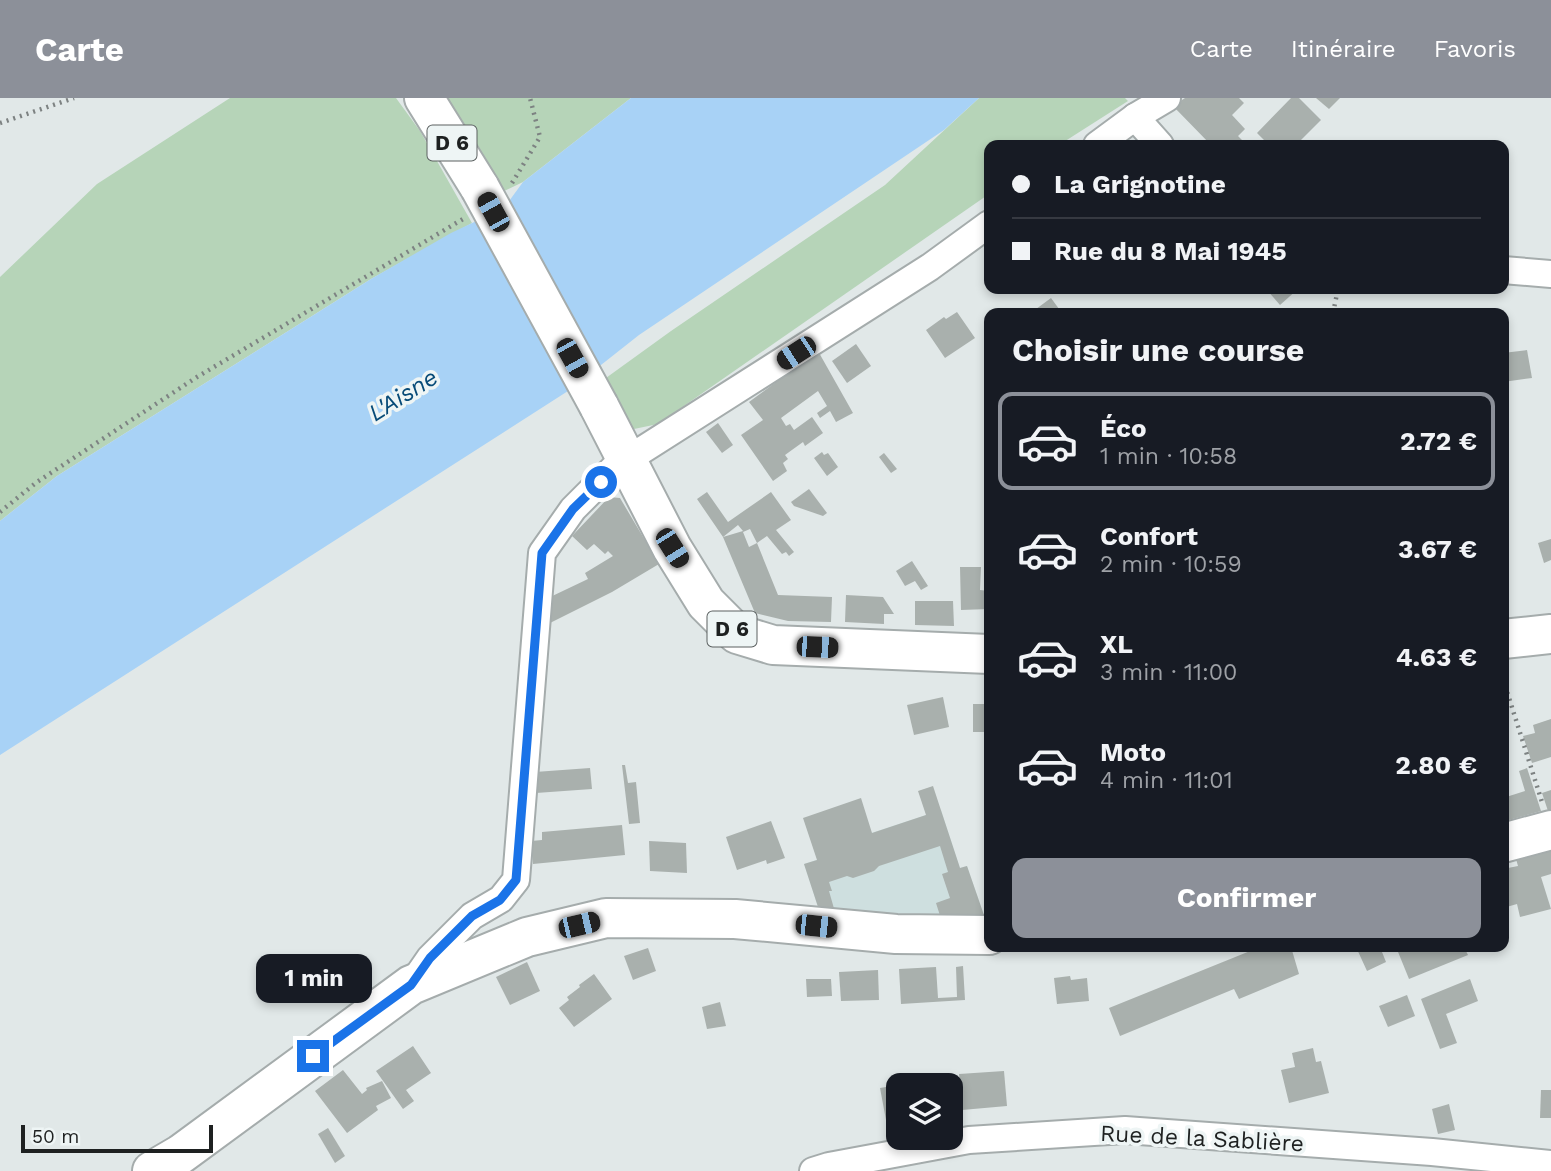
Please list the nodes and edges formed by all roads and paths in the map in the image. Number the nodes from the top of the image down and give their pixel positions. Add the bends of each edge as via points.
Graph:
1 (74, 98) edge
2 (424, 98) edge
3 (530, 98) edge
4 (1167, 98) edge
5 (1135, 117) junction
6 (0, 122) edge
7 (1104, 140) edge
8 (1156, 140) edge
9 (493, 189) junction
10 (984, 228) edge
11 (1509, 270) edge
12 (1551, 274) edge
13 (626, 460) junction
14 (0, 512) edge
15 (1551, 634) edge
16 (1509, 638) edge
17 (984, 654) edge
18 (1509, 698) edge
19 (1551, 830) edge
20 (1509, 842) edge
21 (984, 935) edge
22 (411, 985) junction
23 (1551, 1164) edge
24 (152, 1171) edge
25 (813, 1171) edge

1 - 6 path
2 - 9 main road, D 6
3 - 9 path via 540,136
4 - 5 street
5 - 7 street
5 - 8 street
9 - 13 main road, D 6, bridge
9 - 14 path via 474,212 197,377 37,482
10 - 13 street via 918,275
11 - 12 street
13 - 17 main road, D 6 via 706,603 737,634 773,645
13 - 22 street via 573,509 542,553 516,880 500,900 472,916 430,958
15 - 16 main road
18 - 19 path
19 - 20 main road
21 - 22 main road via 897,934 735,919 606,918 527,937
22 - 24 main road
23 - 25 street, Rue de la Sablière via 1125,1130 969,1140

